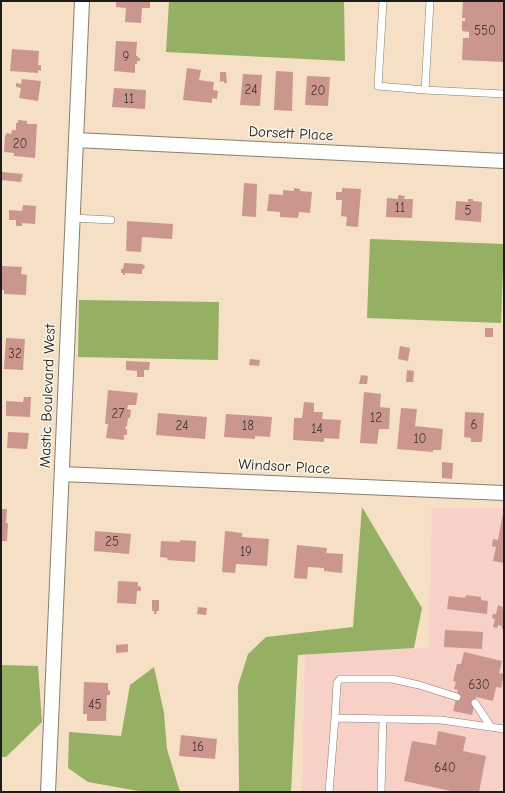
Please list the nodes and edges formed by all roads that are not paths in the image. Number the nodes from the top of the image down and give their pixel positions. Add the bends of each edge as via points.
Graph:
1 (82, 1) edge
2 (383, 1) edge
3 (430, 1) edge
4 (425, 90) junction
5 (504, 94) edge
6 (76, 140) junction
7 (504, 161) edge
8 (73, 218) junction
9 (111, 220) dead end
10 (62, 474) junction
11 (504, 493) edge
12 (457, 697) dead end
13 (475, 703) dead end
14 (335, 718) junction
15 (383, 719) junction
16 (491, 727) junction
17 (504, 729) edge
18 (48, 792) edge
19 (330, 792) edge
20 (381, 792) edge

1 - 6 street, Mastic Boulevard West
2 - 4 lane via 378,86
3 - 4 lane
4 - 5 lane
6 - 7 street, Dorsett Place
6 - 8 street, Mastic Boulevard West
8 - 9 lane
8 - 10 street, Mastic Boulevard West
10 - 11 street, Windsor Place
10 - 18 street, Mastic Boulevard West
12 - 14 lane via 392,679 340,679 337,683
13 - 16 lane
14 - 15 lane
14 - 19 lane
15 - 16 lane via 441,720
15 - 20 lane
16 - 17 lane

